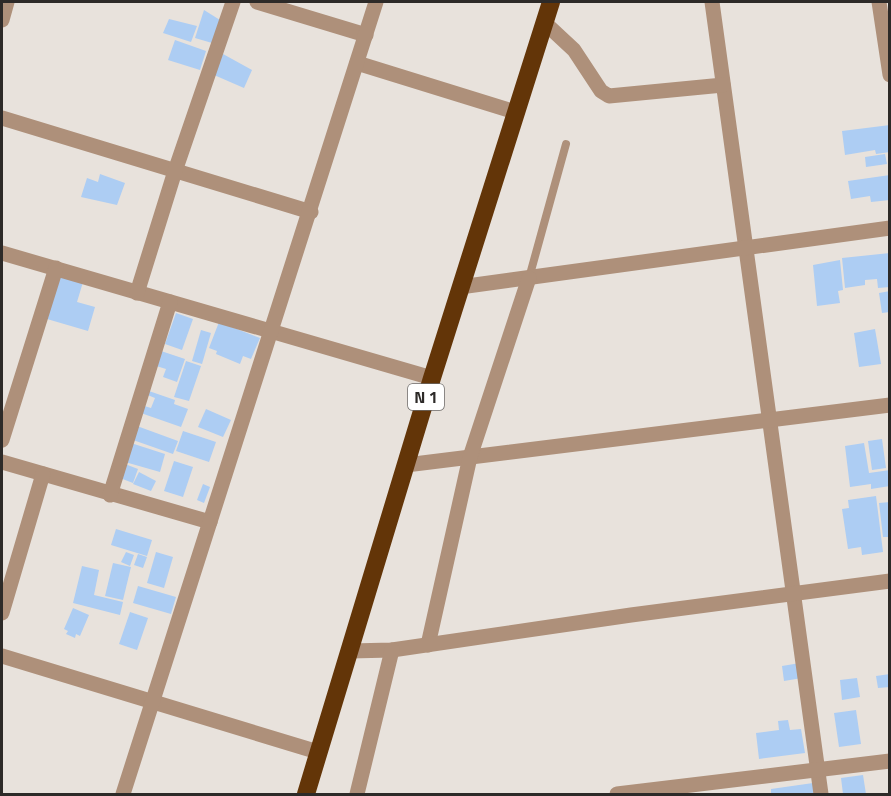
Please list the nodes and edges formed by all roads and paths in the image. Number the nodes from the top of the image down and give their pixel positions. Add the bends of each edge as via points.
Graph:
1 (7, 2) edge
2 (233, 2) edge
3 (264, 2) edge
4 (376, 2) edge
5 (551, 2) edge
6 (712, 2) edge
7 (879, 2) edge
8 (2, 20) edge
9 (544, 23) junction
10 (366, 35) junction
11 (357, 63) junction
12 (890, 75) edge
13 (723, 85) junction
14 (515, 112) junction
15 (2, 118) edge
16 (566, 144) dead end
17 (175, 171) junction
18 (310, 212) junction
19 (890, 228) edge
20 (746, 249) junction
21 (2, 253) edge
22 (56, 268) junction
23 (529, 278) junction
24 (460, 287) junction
25 (137, 292) junction
26 (170, 302) junction
27 (273, 332) junction
28 (432, 378) junction
29 (890, 405) edge
30 (771, 421) junction
31 (2, 440) edge
32 (470, 457) junction
33 (2, 462) edge
34 (406, 465) junction
35 (43, 474) junction
36 (110, 495) junction
37 (210, 522) junction
38 (890, 581) edge
39 (794, 595) junction
40 (2, 613) edge
41 (428, 645) junction
42 (392, 650) junction
43 (350, 651) junction
44 (2, 656) edge
45 (152, 701) junction
46 (318, 752) junction
47 (890, 761) edge
48 (818, 770) junction
49 (123, 795) edge
50 (306, 795) edge
51 (357, 795) edge
52 (617, 795) edge
53 (822, 795) edge

1 - 8 street
2 - 17 street
3 - 10 street
4 - 10 street
5 - 9 highway, N 1
6 - 13 street
7 - 12 street
9 - 13 street via 574,50 601,91 609,96
9 - 14 highway, N 1
10 - 11 street
11 - 14 street
11 - 18 street
13 - 20 street
14 - 24 highway, N 1
15 - 17 street
16 - 23 lane
17 - 18 street
17 - 25 street
18 - 27 street
19 - 20 street
20 - 23 street
20 - 30 street
21 - 22 street
22 - 25 street
22 - 31 street
23 - 24 street
23 - 32 street
24 - 28 highway, N 1
25 - 26 street
26 - 27 street
26 - 36 street
27 - 28 street
27 - 37 street
28 - 34 highway, N 1
29 - 30 street
30 - 32 street
30 - 39 street
32 - 34 street
32 - 41 street
33 - 35 street
34 - 43 highway, N 1
35 - 36 street
35 - 40 street
36 - 37 street
37 - 45 street
38 - 39 street
39 - 41 street
39 - 48 street
41 - 42 street
42 - 43 street
42 - 51 street
43 - 46 highway, N 1
44 - 45 street
45 - 46 street
45 - 49 street
46 - 50 highway, N 1
47 - 48 street
48 - 52 street
48 - 53 street

